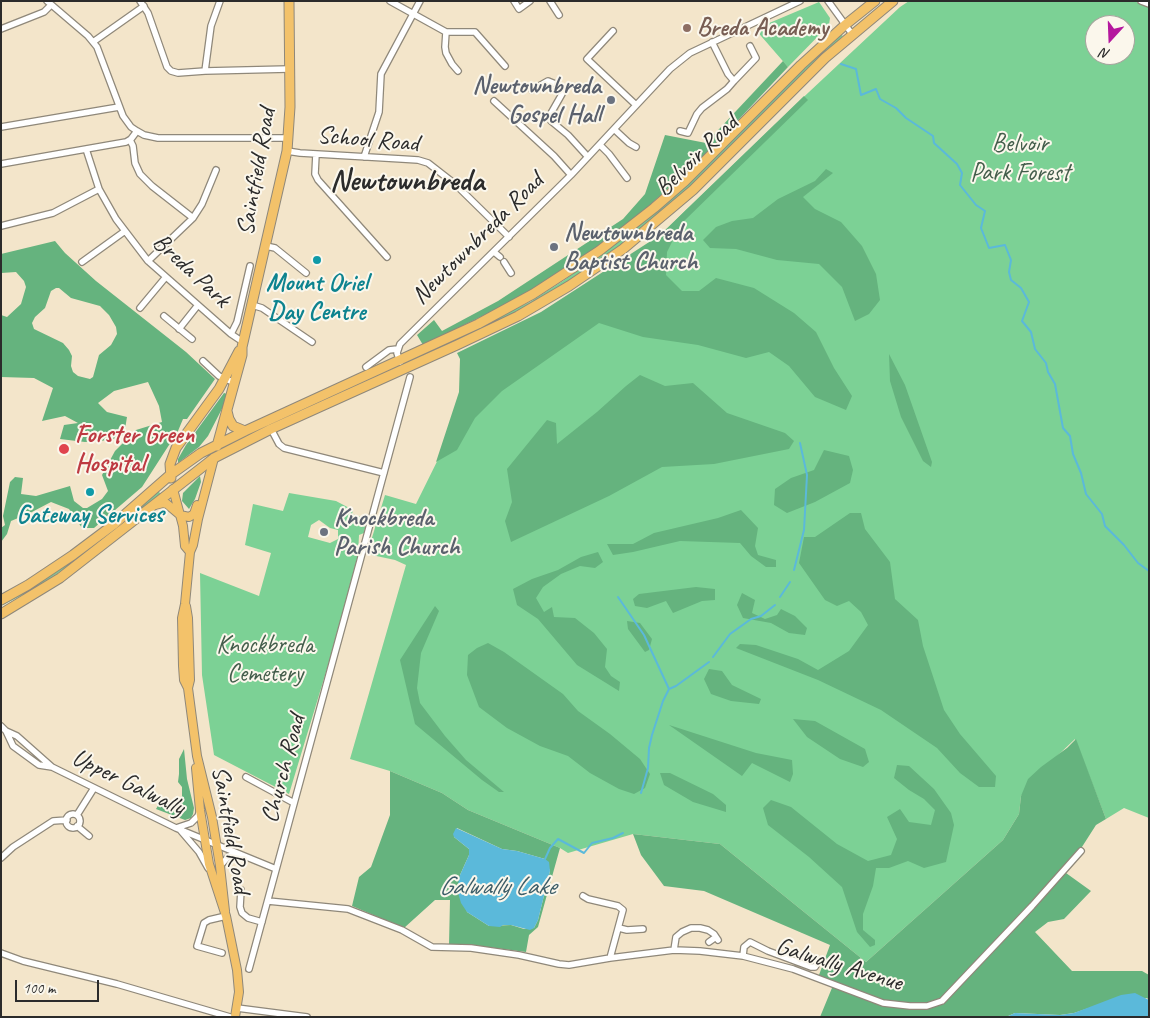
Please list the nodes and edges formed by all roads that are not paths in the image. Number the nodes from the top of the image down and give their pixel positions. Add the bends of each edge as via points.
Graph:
1 (220, 1) edge
2 (289, 1) edge
3 (390, 1) edge
4 (420, 1) edge
5 (514, 1) edge
6 (530, 1) edge
7 (550, 1) edge
8 (800, 1) edge
9 (875, 1) edge
10 (893, 1) edge
11 (1141, 1) edge
12 (829, 2) edge
13 (49, 3) edge
14 (142, 4) edge
15 (1149, 4) edge
16 (413, 15) junction
17 (559, 15) dead end
18 (845, 25) junction
19 (1, 29) edge
20 (446, 32) junction
21 (613, 32) dead end
22 (852, 34) junction
23 (93, 42) junction
24 (712, 42) junction
25 (750, 46) dead end
26 (504, 66) dead end
27 (289, 69) junction
28 (205, 71) junction
29 (458, 71) dead end
30 (734, 81) junction
31 (532, 90) dead end
32 (494, 101) dead end
33 (636, 105) junction
34 (118, 107) junction
35 (1, 119) edge
36 (3, 127) edge
37 (615, 130) junction
38 (137, 131) junction
39 (680, 131) dead end
40 (288, 138) junction
41 (130, 140) junction
42 (600, 145) junction
43 (636, 147) dead end
44 (86, 150) junction
45 (286, 151) junction
46 (316, 154) junction
47 (364, 157) junction
48 (588, 157) junction
49 (1, 164) edge
50 (216, 170) dead end
51 (571, 175) junction
52 (627, 178) dead end
53 (685, 181) junction
54 (100, 189) junction
55 (693, 190) junction
56 (193, 218) junction
57 (1, 226) edge
58 (125, 231) junction
59 (509, 237) junction
60 (266, 246) junction
61 (494, 252) junction
62 (387, 257) dead end
63 (148, 261) junction
64 (82, 262) dead end
65 (250, 266) dead end
66 (511, 272) dead end
67 (306, 273) dead end
68 (165, 278) junction
69 (198, 305) junction
70 (252, 305) junction
71 (140, 308) dead end
72 (164, 316) dead end
73 (179, 329) junction
74 (231, 334) junction
75 (192, 339) dead end
76 (312, 342) dead end
77 (243, 345) junction
78 (397, 349) junction
79 (399, 360) junction
80 (203, 361) dead end
81 (366, 367) dead end
82 (403, 369) junction
83 (410, 377) dead end
84 (225, 379) junction
85 (235, 383) junction
86 (227, 411) junction
87 (272, 429) junction
88 (245, 431) junction
89 (217, 444) junction
90 (214, 458) junction
91 (384, 473) junction
92 (170, 475) junction
93 (207, 486) junction
94 (173, 489) junction
95 (150, 508) junction
96 (180, 514) junction
97 (190, 552) junction
98 (1, 600) edge
99 (3, 612) edge
100 (3, 729) edge
101 (196, 756) junction
102 (52, 767) junction
103 (246, 777) dead end
104 (94, 788) junction
105 (205, 790) junction
106 (294, 803) junction
107 (200, 810) junction
108 (77, 816) junction
109 (67, 820) junction
110 (78, 826) junction
111 (178, 829) junction
112 (89, 836) dead end
113 (205, 840) junction
114 (216, 844) junction
115 (1081, 851) dead end
116 (237, 853) junction
117 (1, 858) edge
118 (220, 866) junction
119 (276, 869) junction
120 (212, 874) junction
121 (240, 890) dead end
122 (218, 891) junction
123 (583, 896) dead end
124 (268, 901) junction
125 (226, 914) junction
126 (262, 922) junction
127 (634, 923) dead end
128 (619, 928) junction
129 (643, 929) dead end
130 (635, 930) junction
131 (709, 942) dead end
132 (674, 950) junction
133 (1, 953) edge
134 (222, 954) dead end
135 (743, 956) junction
136 (610, 958) junction
137 (818, 962) dead end
138 (249, 970) dead end
139 (237, 1008) junction
140 (230, 1017) edge
141 (235, 1017) edge
142 (307, 1017) edge

1 - 28 street via 211,26
2 - 27 highway, Saintfield Road
3 - 16 street
4 - 16 street
5 - 6 street via 519,9
7 - 17 street
8 - 24 street, Newtownbreda Road
9 - 18 highway, Belvoir Road
10 - 22 highway, Belvoir Road
11 - 15 street
12 - 18 street
13 - 19 street via 44,12
13 - 23 street
14 - 23 street
14 - 28 street via 166,67 178,73
16 - 20 street
16 - 47 street via 380,78 379,112
18 - 22 street
18 - 53 highway, Belvoir Road via 800,65
20 - 26 street via 477,33
20 - 29 street via 444,47
21 - 33 street via 588,59
22 - 55 highway, Belvoir Road
23 - 34 street via 100,52
24 - 30 street
24 - 33 street, Newtownbreda Road via 681,59
25 - 30 street via 756,58
27 - 28 street
27 - 40 highway, Saintfield Road
30 - 39 street via 702,108 688,133
31 - 48 street via 548,81 558,85 562,94 550,115 551,121
32 - 51 street
33 - 37 street, Newtownbreda Road
34 - 36 street
34 - 38 street
35 - 36 street
37 - 42 street, Newtownbreda Road
37 - 43 street
38 - 40 street via 158,138
38 - 41 street
40 - 45 highway, Saintfield Road
41 - 44 street
41 - 56 street via 140,174
42 - 48 street, Newtownbreda Road
42 - 52 street
44 - 49 street
44 - 54 street, Breda Park
45 - 46 street, School Road
45 - 60 highway, Saintfield Road
46 - 47 street, School Road
46 - 62 street via 315,174 318,180
47 - 59 street, School Road via 428,163 455,184
48 - 51 street, Newtownbreda Road
50 - 56 street
51 - 59 street, Newtownbreda Road
53 - 55 street
53 - 79 highway, Belvoir Road via 627,230 566,273 505,310
54 - 57 street via 53,213
54 - 58 street, Breda Park
55 - 82 highway, Belvoir Road via 623,249 569,286 518,316
56 - 63 street
58 - 63 street, Breda Park
58 - 64 street
59 - 61 street, Newtownbreda Road
60 - 67 street via 275,248
60 - 70 highway, Saintfield Road
61 - 66 street
61 - 78 street, Newtownbreda Road
63 - 68 street, Breda Park
65 - 74 street, Breda Park via 237,322
68 - 69 street, Breda Park
68 - 71 street
69 - 73 street
69 - 74 street, Breda Park
70 - 76 street via 262,308
70 - 77 highway, Saintfield Road
72 - 73 street
73 - 75 street
74 - 77 street, Breda Park
77 - 84 highway, Saintfield Road
77 - 85 highway, Saintfield Road
78 - 79 street
78 - 81 street, Newtownbreda Road via 389,350
79 - 82 street
79 - 88 highway
80 - 84 street
82 - 87 highway
83 - 91 street, Church Road
84 - 85 street
84 - 92 highway, Saintfield Road via 176,448
85 - 86 highway, Saintfield Road
86 - 88 highway via 233,426
86 - 89 highway, Saintfield Road
87 - 90 highway
87 - 91 street via 284,448
88 - 89 highway
89 - 90 highway, Saintfield Road
89 - 92 highway
90 - 93 main road, Saintfield Road
90 - 94 highway
91 - 106 street, Church Road
92 - 94 highway, Saintfield Road
92 - 98 highway via 93,540
93 - 96 main road via 201,491 194,514 188,517
93 - 97 main road, Saintfield Road
94 - 95 highway
94 - 96 main road, Saintfield Road
95 - 96 main road via 163,503
95 - 99 highway via 60,578
96 - 97 main road, Saintfield Road via 185,546
97 - 101 main road, Saintfield Road via 182,618 183,666
100 - 102 street, Upper Galwally via 17,736
100 - 102 street, Upper Galwally via 12,746 39,765
101 - 105 main road, Saintfield Road
101 - 107 main road, Saintfield Road
102 - 104 street, Upper Galwally
103 - 106 street
104 - 108 street
104 - 111 street, Upper Galwally
105 - 113 main road via 208,832
105 - 114 main road, Saintfield Road
106 - 119 street, Church Road
107 - 111 street via 191,823
107 - 113 main road, Saintfield Road
108 - 109 street via 71,815
108 - 110 street
109 - 110 street via 70,826
109 - 117 street via 53,821
110 - 112 street
111 - 113 street, Upper Galwally
111 - 120 street via 199,852
113 - 114 street, Upper Galwally
113 - 120 main road, Saintfield Road
114 - 116 street, Upper Galwally
114 - 118 main road, Saintfield Road
114 - 122 main road via 213,855
115 - 135 street, Galwally Avenue via 962,981 942,1001 934,1004 883,1003 793,969
116 - 118 street
116 - 119 street, Upper Galwally
118 - 125 main road, Saintfield Road
119 - 124 street, Church Road
120 - 122 main road, Saintfield Road
121 - 126 street via 242,913
122 - 125 main road, Saintfield Road
123 - 128 street via 621,908
124 - 126 street, Church Road
124 - 136 street, Galwally Avenue via 348,909 402,930 432,947 471,948 569,964
125 - 134 street via 204,923 197,946
125 - 139 main road, Saintfield Road via 239,982
126 - 138 street, Church Road
127 - 130 street
128 - 130 street
128 - 136 street
129 - 130 street
131 - 132 street via 717,938 711,932 704,928 691,928 676,937
132 - 135 street, Galwally Avenue
132 - 136 street, Galwally Avenue
133 - 140 street
135 - 137 street via 744,947 750,942 811,967
139 - 141 main road, Saintfield Road
139 - 142 street

